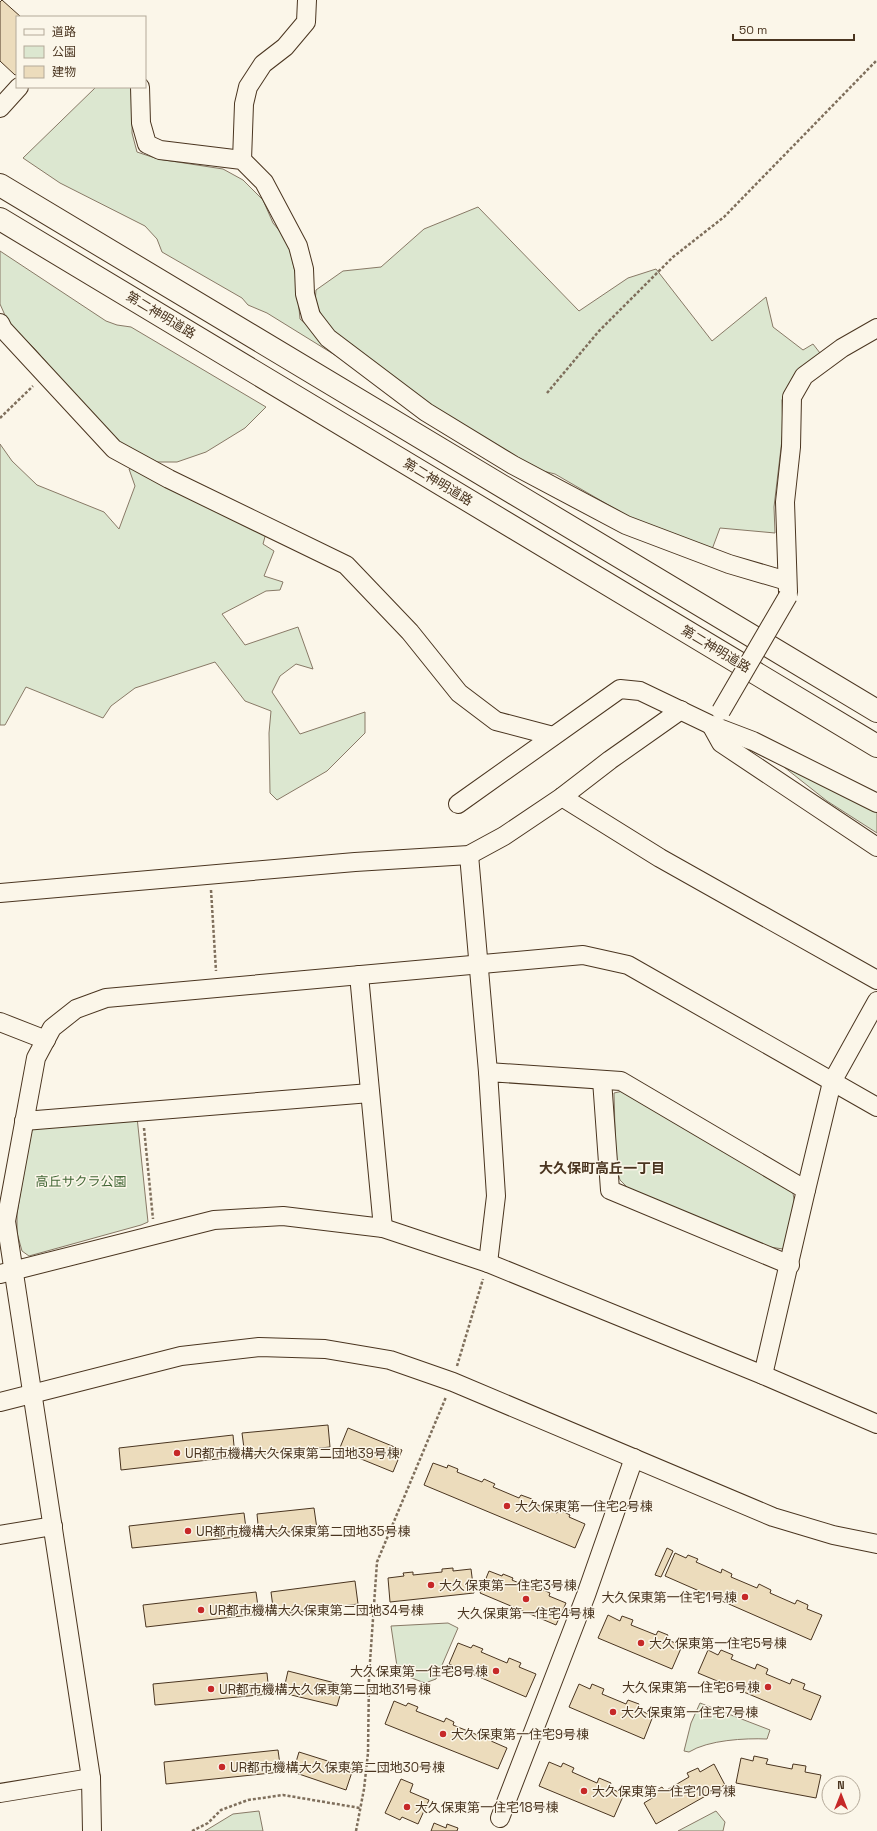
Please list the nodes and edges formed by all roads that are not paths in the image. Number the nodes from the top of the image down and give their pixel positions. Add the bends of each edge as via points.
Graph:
1 (307, 0) edge
2 (18, 88) edge
3 (140, 88) edge
4 (0, 108) edge
5 (242, 160) junction
6 (0, 184) edge
7 (0, 219) edge
8 (0, 323) edge
9 (877, 328) edge
10 (788, 589) junction
11 (681, 710) junction
12 (877, 711) edge
13 (716, 718) junction
14 (553, 736) junction
15 (877, 746) edge
16 (562, 797) junction
17 (877, 803) edge
18 (458, 804) dead end
19 (877, 847) edge
20 (468, 855) junction
21 (0, 892) edge
22 (477, 965) junction
23 (360, 975) junction
24 (877, 980) edge
25 (877, 1001) edge
26 (0, 1022) edge
27 (46, 1040) junction
28 (488, 1072) junction
29 (602, 1080) junction
30 (832, 1082) junction
31 (370, 1093) junction
32 (877, 1107) edge
33 (24, 1121) junction
34 (806, 1190) junction
35 (383, 1228) junction
36 (488, 1263) junction
37 (790, 1265) junction
38 (7, 1272) edge
39 (763, 1375) junction
40 (33, 1395) junction
41 (0, 1402) edge
42 (877, 1424) edge
43 (634, 1458) junction
44 (53, 1526) junction
45 (0, 1535) edge
46 (877, 1544) edge
47 (91, 1778) junction
48 (0, 1793) edge
49 (500, 1818) dead end
50 (92, 1831) edge

1 - 5 street via 306,22 285,47 263,64 248,87 244,104
2 - 4 street
3 - 5 street via 141,123 148,144 160,150
5 - 10 street via 264,182 298,246 311,316 328,338 426,412 513,465 626,525
6 - 12 highway
7 - 15 highway, 第二神明道路
8 - 14 street via 44,375 114,449 169,479 346,565 410,632 459,693 496,721
9 - 10 street via 842,348 804,376 792,397 791,447 785,502
10 - 13 street, bridge
11 - 13 street
11 - 14 street via 640,691 620,689
11 - 16 street
13 - 17 street via 753,741
13 - 19 street via 722,744
14 - 18 street
16 - 20 street via 504,836
16 - 24 street via 660,858
20 - 21 street
20 - 22 street
22 - 23 street
22 - 28 street
22 - 30 street via 583,956 628,965
23 - 27 street via 106,998 76,1009 52,1028
23 - 31 street
25 - 30 street
26 - 27 street
27 - 33 street via 36,1058
28 - 29 street
28 - 36 street via 496,1196
29 - 34 street via 621,1081
29 - 37 street via 610,1190
30 - 32 street
30 - 34 street
31 - 33 street
31 - 35 street
33 - 38 street via 6,1221
34 - 37 street
35 - 36 street
35 - 38 street via 283,1216 214,1220
36 - 39 street
37 - 39 street
38 - 40 street
39 - 42 street
40 - 41 street
40 - 43 street via 181,1356 259,1348 325,1349 390,1360 452,1382
40 - 44 street
43 - 46 street via 773,1517 833,1535
43 - 49 street via 586,1595
44 - 45 street
44 - 47 street
47 - 48 street
47 - 50 street

